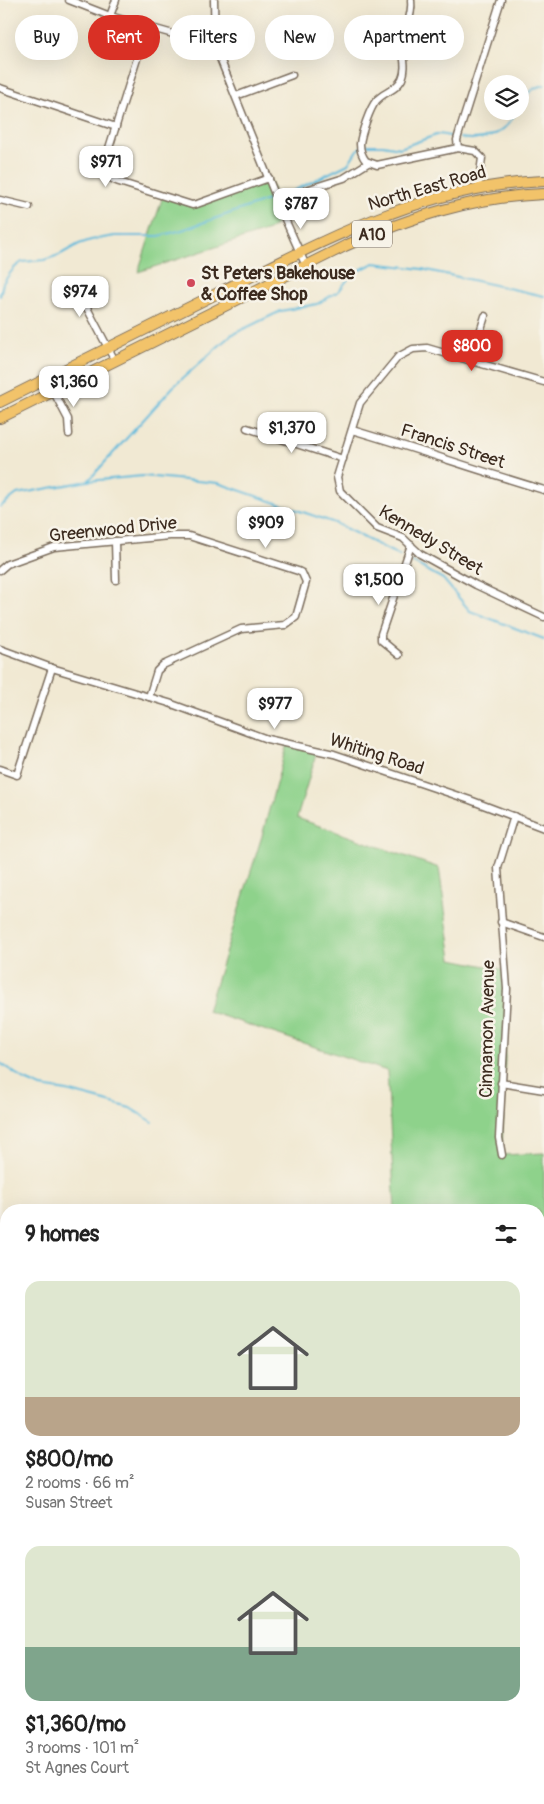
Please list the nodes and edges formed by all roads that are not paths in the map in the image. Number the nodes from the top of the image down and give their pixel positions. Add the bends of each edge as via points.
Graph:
1 (69, 0) edge
2 (116, 0) edge
3 (214, 0) edge
4 (411, 0) edge
5 (500, 0) edge
6 (107, 15) edge
7 (110, 15) edge
8 (214, 15) edge
9 (137, 60) edge
10 (221, 60) edge
11 (292, 74) dead end
12 (0, 88) edge
13 (236, 96) junction
14 (116, 127) junction
15 (458, 148) junction
16 (368, 163) junction
17 (269, 178) junction
18 (544, 181) edge
19 (478, 188) junction
20 (306, 190) dead end
21 (544, 194) edge
22 (0, 200) edge
23 (29, 207) dead end
24 (300, 252) junction
25 (306, 266) junction
26 (96, 284) dead end
27 (486, 316) dead end
28 (107, 348) junction
29 (114, 361) junction
30 (471, 361) junction
31 (47, 379) junction
32 (544, 382) edge
33 (54, 390) junction
34 (0, 402) edge
35 (0, 418) edge
36 (247, 428) dead end
37 (352, 430) junction
38 (69, 434) dead end
39 (343, 459) junction
40 (544, 490) edge
41 (115, 541) junction
42 (411, 545) junction
43 (0, 570) edge
44 (116, 580) dead end
45 (544, 617) edge
46 (0, 649) edge
47 (400, 655) dead end
48 (52, 668) junction
49 (149, 697) junction
50 (0, 769) edge
51 (514, 816) junction
52 (544, 828) edge
53 (501, 922) junction
54 (544, 937) edge
55 (501, 1083) junction
56 (544, 1090) edge
57 (502, 1155) dead end

1 - 6 street
2 - 7 street
3 - 8 street
4 - 16 street via 403,42 404,74 394,88 374,103 363,132 360,147
5 - 15 street via 458,136
9 - 14 street
10 - 13 street
11 - 13 street
12 - 14 street
13 - 17 street
14 - 17 street via 104,164 106,174 119,182 192,205
15 - 16 street via 379,164
15 - 19 street via 479,154 482,163
16 - 20 street via 344,178
17 - 24 street
18 - 19 main road, North East Road / A10
19 - 24 main road, North East Road / A10 via 395,210
21 - 25 main road, North East Road / A10 via 492,199 431,213 384,229
22 - 23 street
24 - 25 street
24 - 28 main road, North East Road / A10
25 - 29 main road, North East Road / A10
26 - 28 street via 87,308
27 - 30 street
28 - 29 street
28 - 31 main road, North East Road / A10
29 - 33 main road, North East Road / A10
30 - 32 street
30 - 37 street, Kennedy Street via 427,348 412,349 398,357 360,403
31 - 33 street
31 - 34 main road, North East Road / A10
33 - 35 main road, North East Road / A10
33 - 38 street via 68,419
36 - 39 street
37 - 39 street, Kennedy Street
37 - 40 street, Francis Street
39 - 42 street, Kennedy Street via 337,477 340,491 377,528 403,538
41 - 43 street, Greenwood Drive via 54,547 7,564
41 - 44 street
41 - 49 street, Greenwood Drive via 189,536 298,570 306,582 296,617 285,626 241,629 163,665 157,670
42 - 45 street, Kennedy Street via 420,554
42 - 47 street via 381,634 382,640
46 - 48 street, Whiting Road
48 - 49 street, Whiting Road
48 - 50 street via 16,775
49 - 51 street, Whiting Road via 267,739 334,754
51 - 52 street, Whiting Road
51 - 53 street, Cinnamon Avenue via 498,868
53 - 54 street
53 - 55 street, Cinnamon Avenue via 507,989
55 - 56 street
55 - 57 street, Cinnamon Avenue via 499,1138

